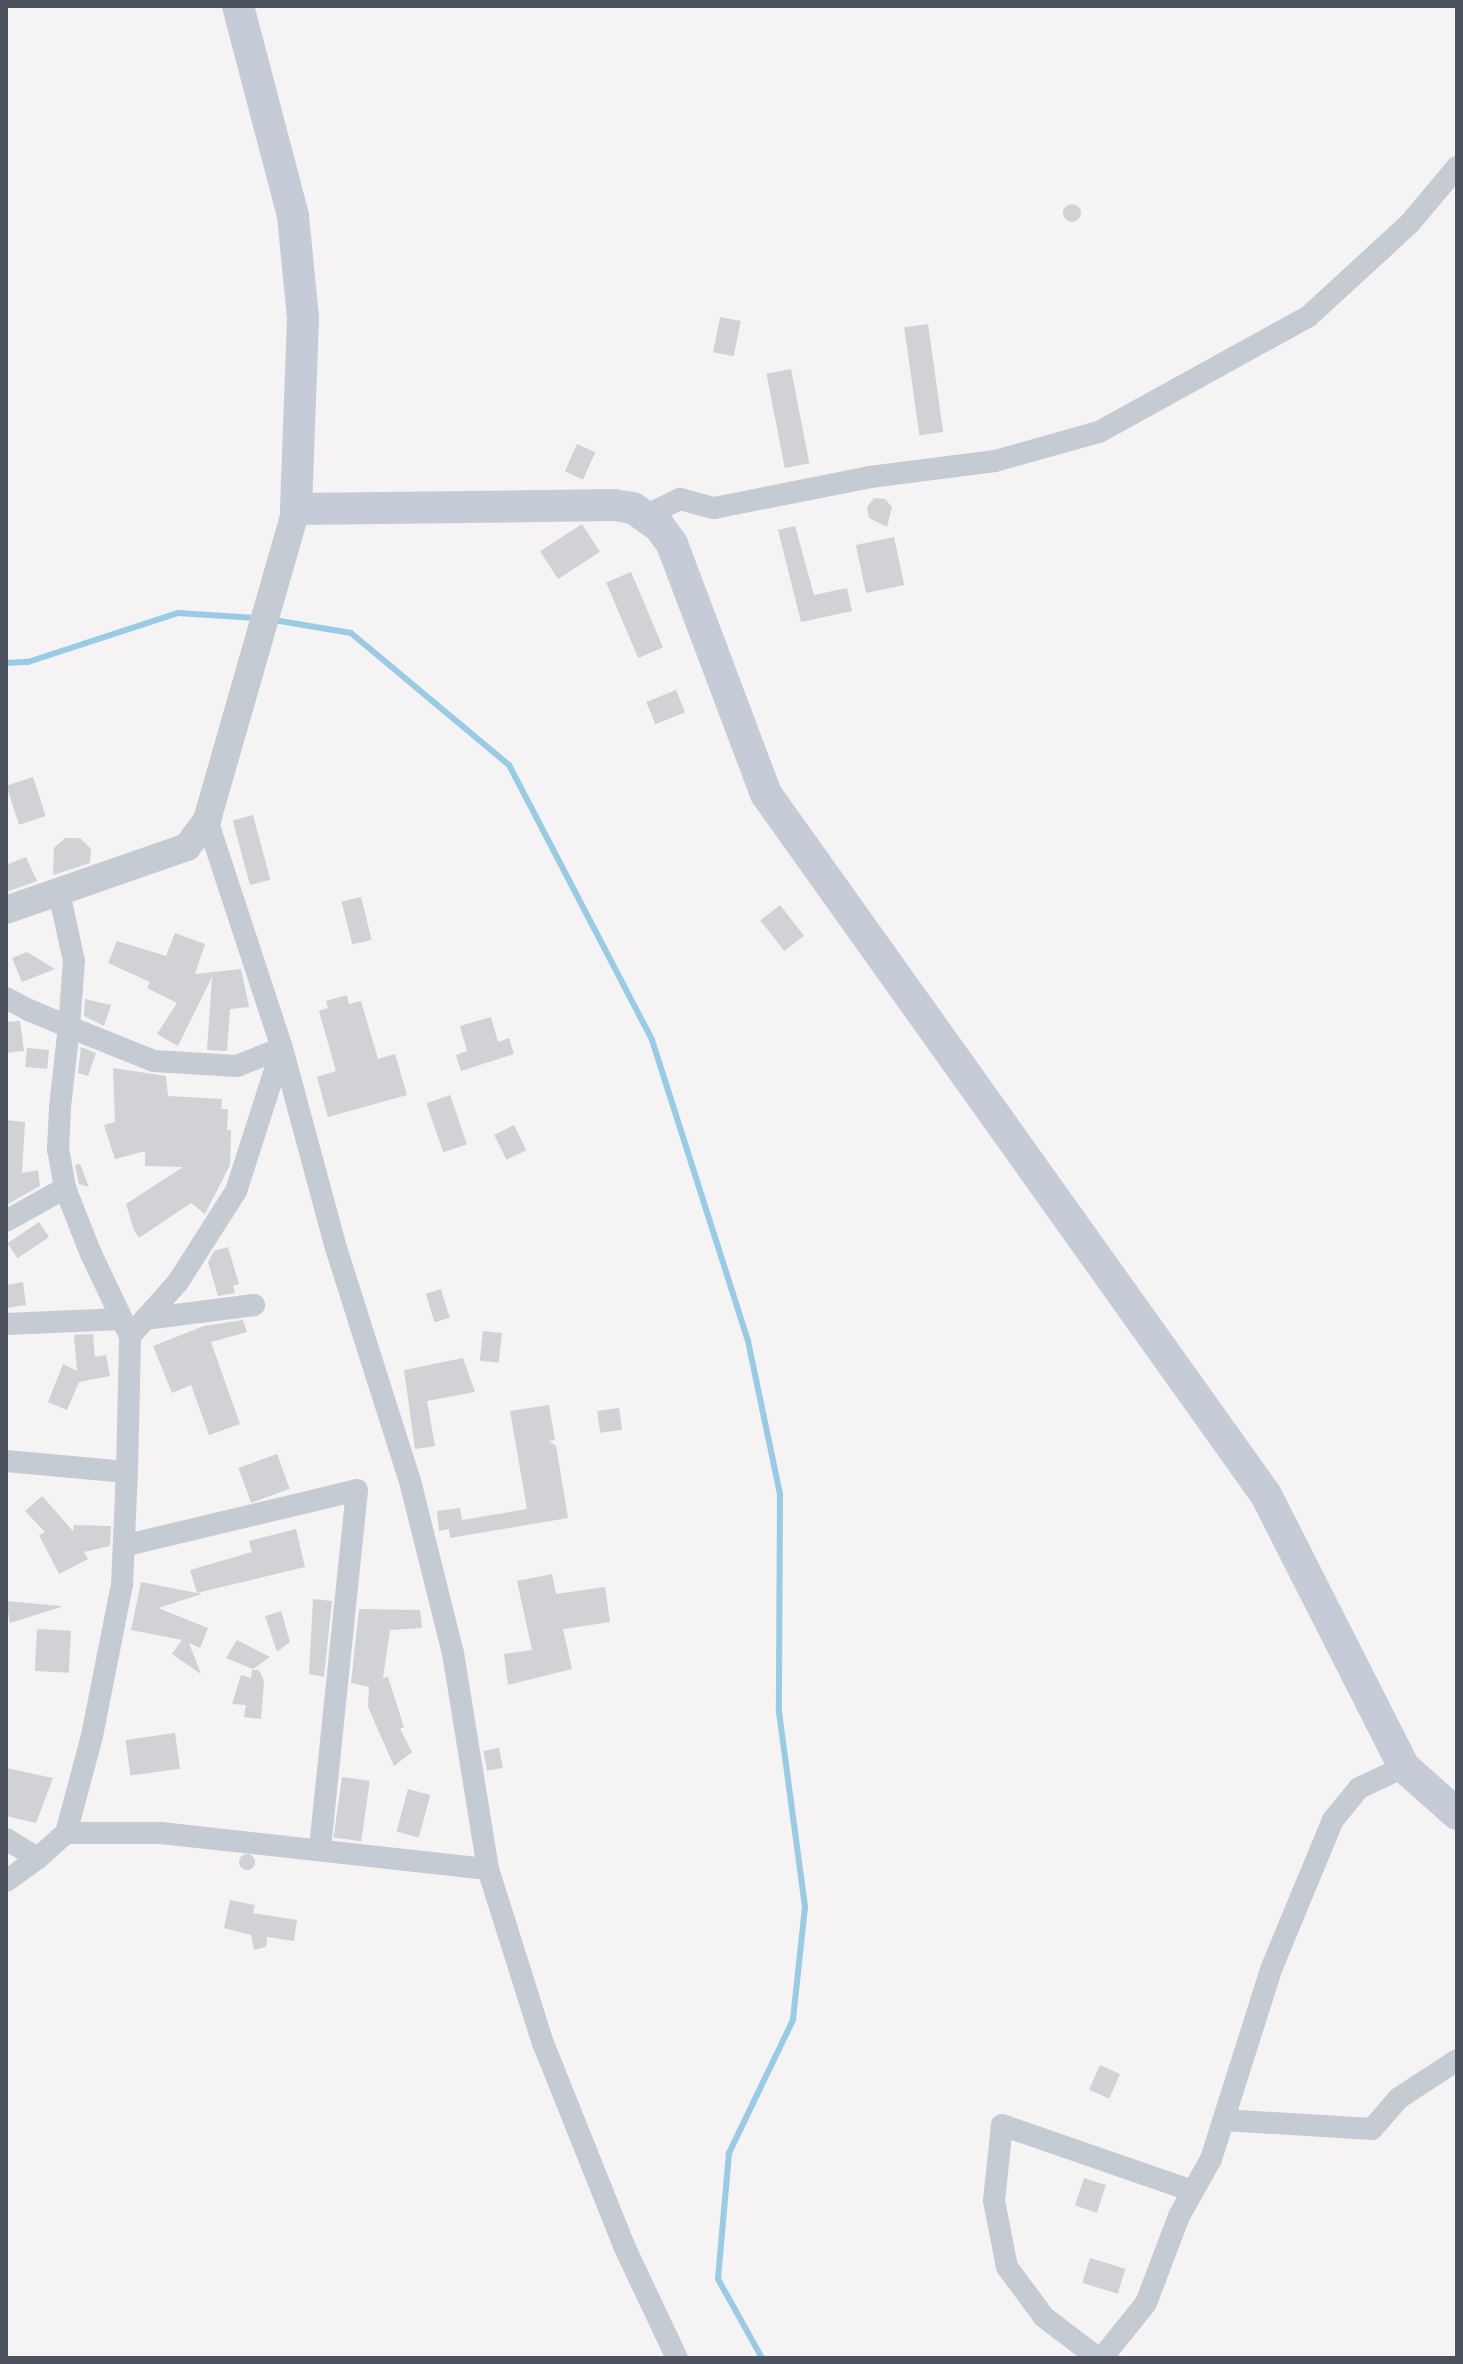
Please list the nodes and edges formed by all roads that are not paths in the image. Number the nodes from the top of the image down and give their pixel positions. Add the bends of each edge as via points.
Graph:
1 (238, 6) edge
2 (1457, 167) edge
3 (296, 509) junction
4 (647, 515) junction
5 (207, 820) junction
6 (59, 893) junction
7 (6, 910) edge
8 (6, 998) edge
9 (69, 1027) junction
10 (282, 1048) junction
11 (65, 1188) junction
12 (6, 1221) edge
13 (254, 1305) dead end
14 (145, 1319) junction
15 (6, 1324) edge
16 (125, 1328) junction
17 (6, 1461) edge
18 (127, 1472) junction
19 (127, 1545) junction
20 (1404, 1767) junction
21 (1457, 1814) edge
22 (66, 1833) junction
23 (6, 1839) edge
24 (320, 1850) junction
25 (38, 1858) junction
26 (488, 1869) junction
27 (6, 1881) edge
28 (1457, 2060) edge
29 (1224, 2120) junction
30 (1193, 2191) junction
31 (677, 2358) edge
32 (1100, 2358) edge

1 - 3 main road via 293,216 303,318
2 - 4 street via 1410,223 1309,316 1099,432 995,461 870,477 714,508 680,499 658,505
3 - 4 main road via 585,504 633,508
3 - 5 street
4 - 20 main road via 672,544 766,794 1266,1495
5 - 6 street via 187,847
5 - 10 street
6 - 7 street
6 - 9 street via 74,961
8 - 9 street
9 - 10 street via 154,1061 237,1066
9 - 11 street via 58,1150
10 - 14 street via 236,1191 178,1282
10 - 26 street via 336,1248 411,1485 449,1638
11 - 12 street
11 - 16 street
13 - 14 street
14 - 16 street
15 - 16 street
16 - 18 street
17 - 18 street
18 - 19 street
19 - 22 street via 92,1736
19 - 24 street via 357,1490
20 - 21 main road
20 - 29 street via 1359,1788 1333,1820 1272,1967
22 - 24 street via 161,1833
22 - 25 street
23 - 25 street
24 - 26 street
25 - 27 street
26 - 31 street via 543,2043 624,2246
28 - 29 street via 1399,2098 1372,2129
29 - 30 street
30 - 32 street via 1146,2303
30 - 32 street via 1002,2125 994,2201 1007,2267 1044,2317

